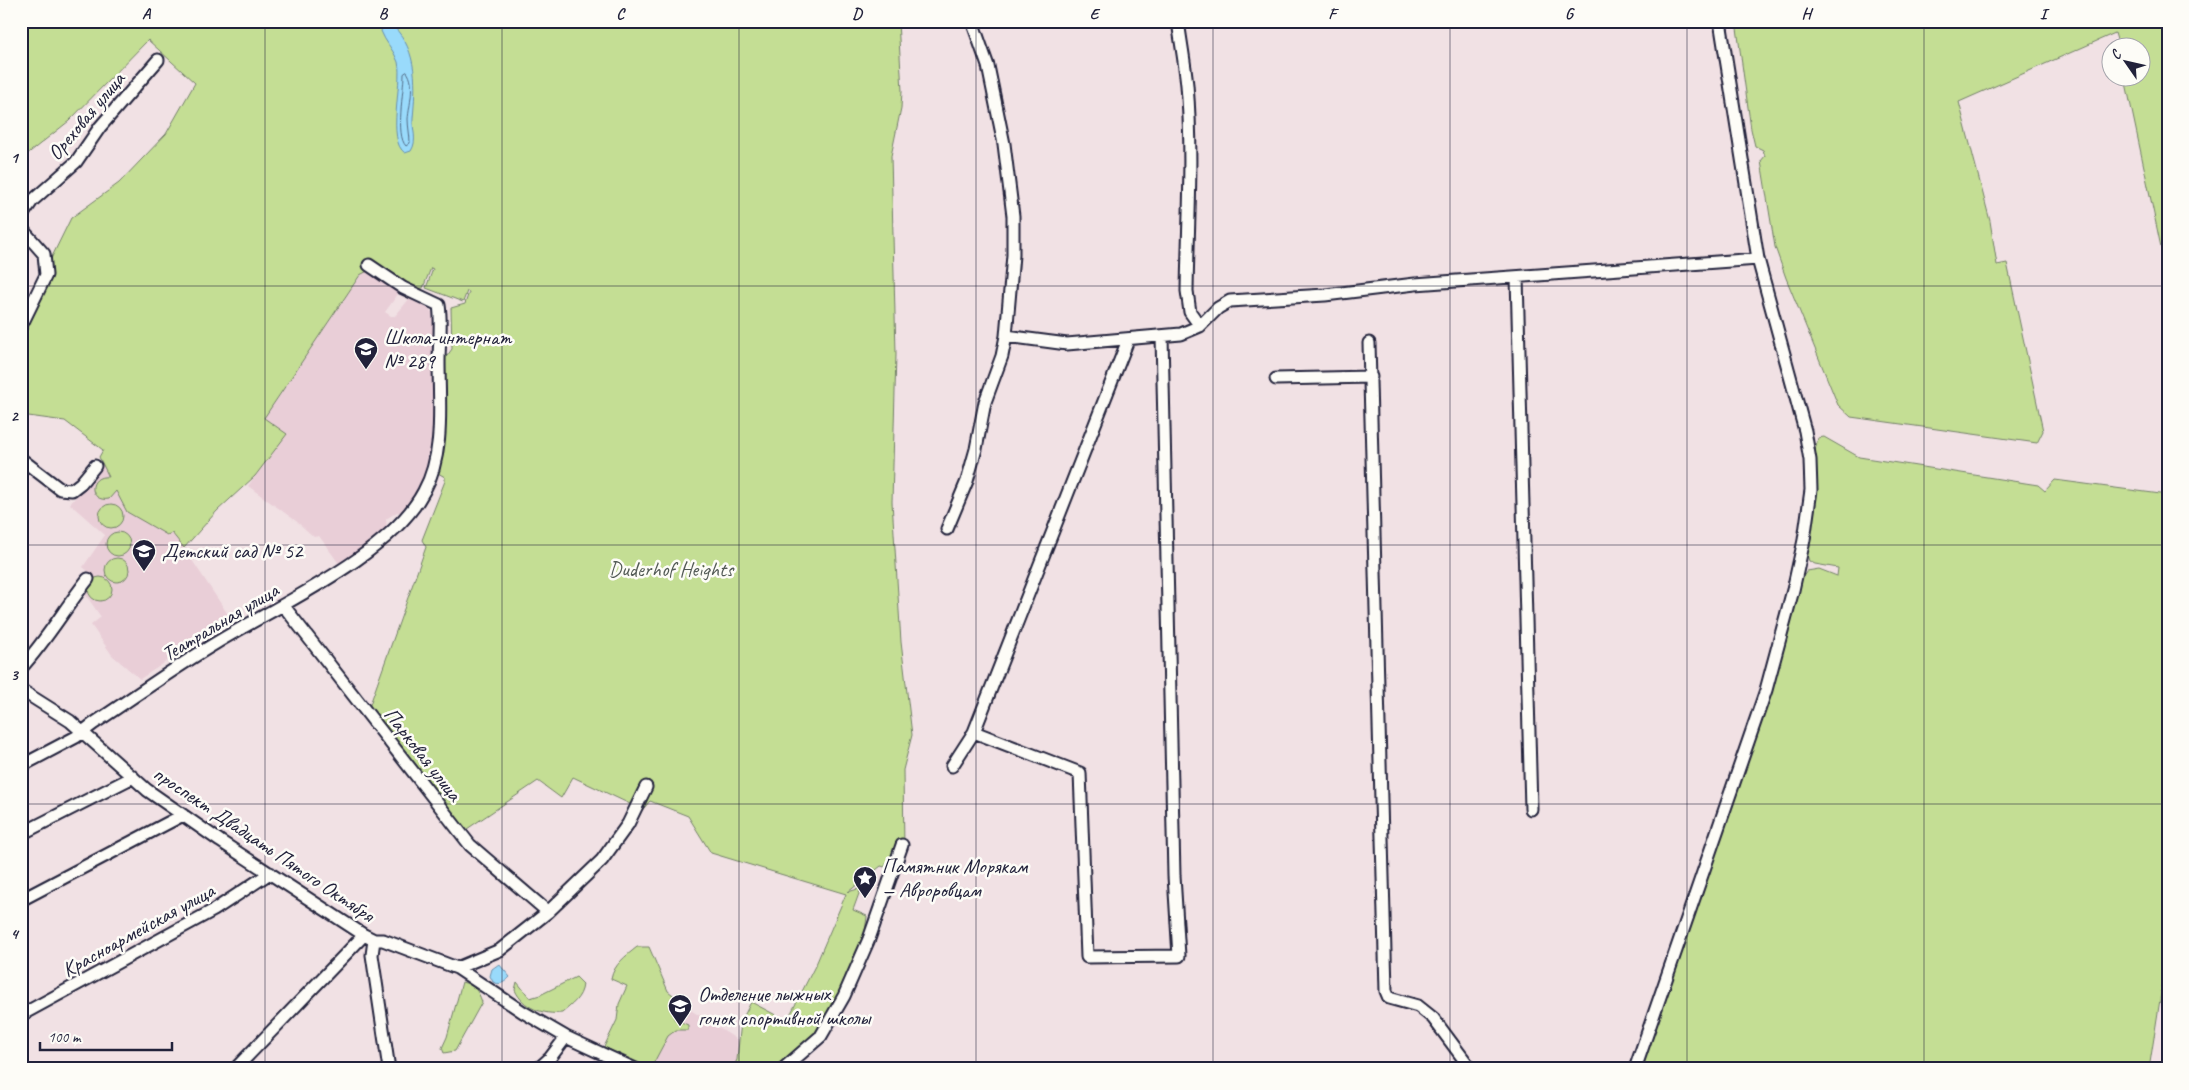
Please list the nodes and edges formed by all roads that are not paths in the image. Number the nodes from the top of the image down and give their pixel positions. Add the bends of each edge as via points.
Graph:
1 (972, 21) edge
2 (1178, 21) edge
3 (1720, 21) edge
4 (158, 60) dead end
5 (21, 217) edge
6 (21, 228) edge
7 (1758, 259) junction
8 (369, 265) dead end
9 (1517, 277) junction
10 (21, 326) edge
11 (1200, 326) junction
12 (1006, 336) junction
13 (1162, 336) junction
14 (1128, 340) junction
15 (1369, 343) dead end
16 (1371, 377) junction
17 (1276, 379) dead end
18 (21, 459) edge
19 (95, 466) dead end
20 (946, 530) dead end
21 (88, 579) dead end
22 (283, 605) junction
23 (21, 668) edge
24 (21, 690) edge
25 (974, 732) junction
26 (84, 733) junction
27 (21, 766) edge
28 (952, 766) dead end
29 (133, 777) junction
30 (646, 786) dead end
31 (1531, 810) dead end
32 (183, 815) junction
33 (21, 834) edge
34 (902, 845) dead end
35 (270, 873) junction
36 (21, 900) edge
37 (548, 912) junction
38 (369, 937) junction
39 (457, 968) junction
40 (21, 1015) edge
41 (566, 1037) junction
42 (388, 1068) edge
43 (235, 1069) edge
44 (538, 1069) edge
45 (635, 1069) edge
46 (783, 1069) edge
47 (1471, 1069) edge
48 (1635, 1069) edge

1 - 12 street via 988,66 1004,144 1013,216
2 - 11 street via 1189,123 1187,291 1190,312
3 - 7 street
4 - 5 street, Ореховая улица via 100,128 76,162 32,201
6 - 10 street via 44,254 46,275
7 - 9 street
7 - 48 street via 1805,431 1810,460 1809,512 1766,690
8 - 22 street, Театральная улица via 403,288 439,305 442,325 438,439 433,474 405,520 323,582
9 - 11 street via 1230,301
9 - 31 street
11 - 13 street via 1181,334
12 - 14 street via 1067,344
12 - 20 street via 985,402 967,481
13 - 14 street
13 - 25 street via 1174,876 1179,956 1087,957 1080,773
14 - 25 street
15 - 16 street
16 - 17 street
16 - 47 street via 1386,991 1389,998 1418,1006 1433,1018
18 - 19 street via 60,489 72,490
21 - 23 street
22 - 26 street, Театральная улица via 215,643
22 - 37 street, Парковая улица via 470,845
24 - 26 street, проспект Двадцать Пятого Октября
25 - 28 street
26 - 27 street, Театральная улица
26 - 29 street, проспект Двадцать Пятого Октября
29 - 32 street, проспект Двадцать Пятого Октября
29 - 33 street
30 - 37 street via 628,824 602,860
32 - 35 street, проспект Двадцать Пятого Октября
32 - 36 street
34 - 46 street via 869,939 844,996 821,1036
35 - 38 street, проспект Двадцать Пятого Октября
35 - 40 street, Красноармейская улица via 214,910
37 - 39 street via 500,950
38 - 39 street, проспект Двадцать Пятого Октября
38 - 42 street
38 - 43 street
39 - 41 street, проспект Двадцать Пятого Октября
41 - 44 street
41 - 45 street, проспект Двадцать Пятого Октября

